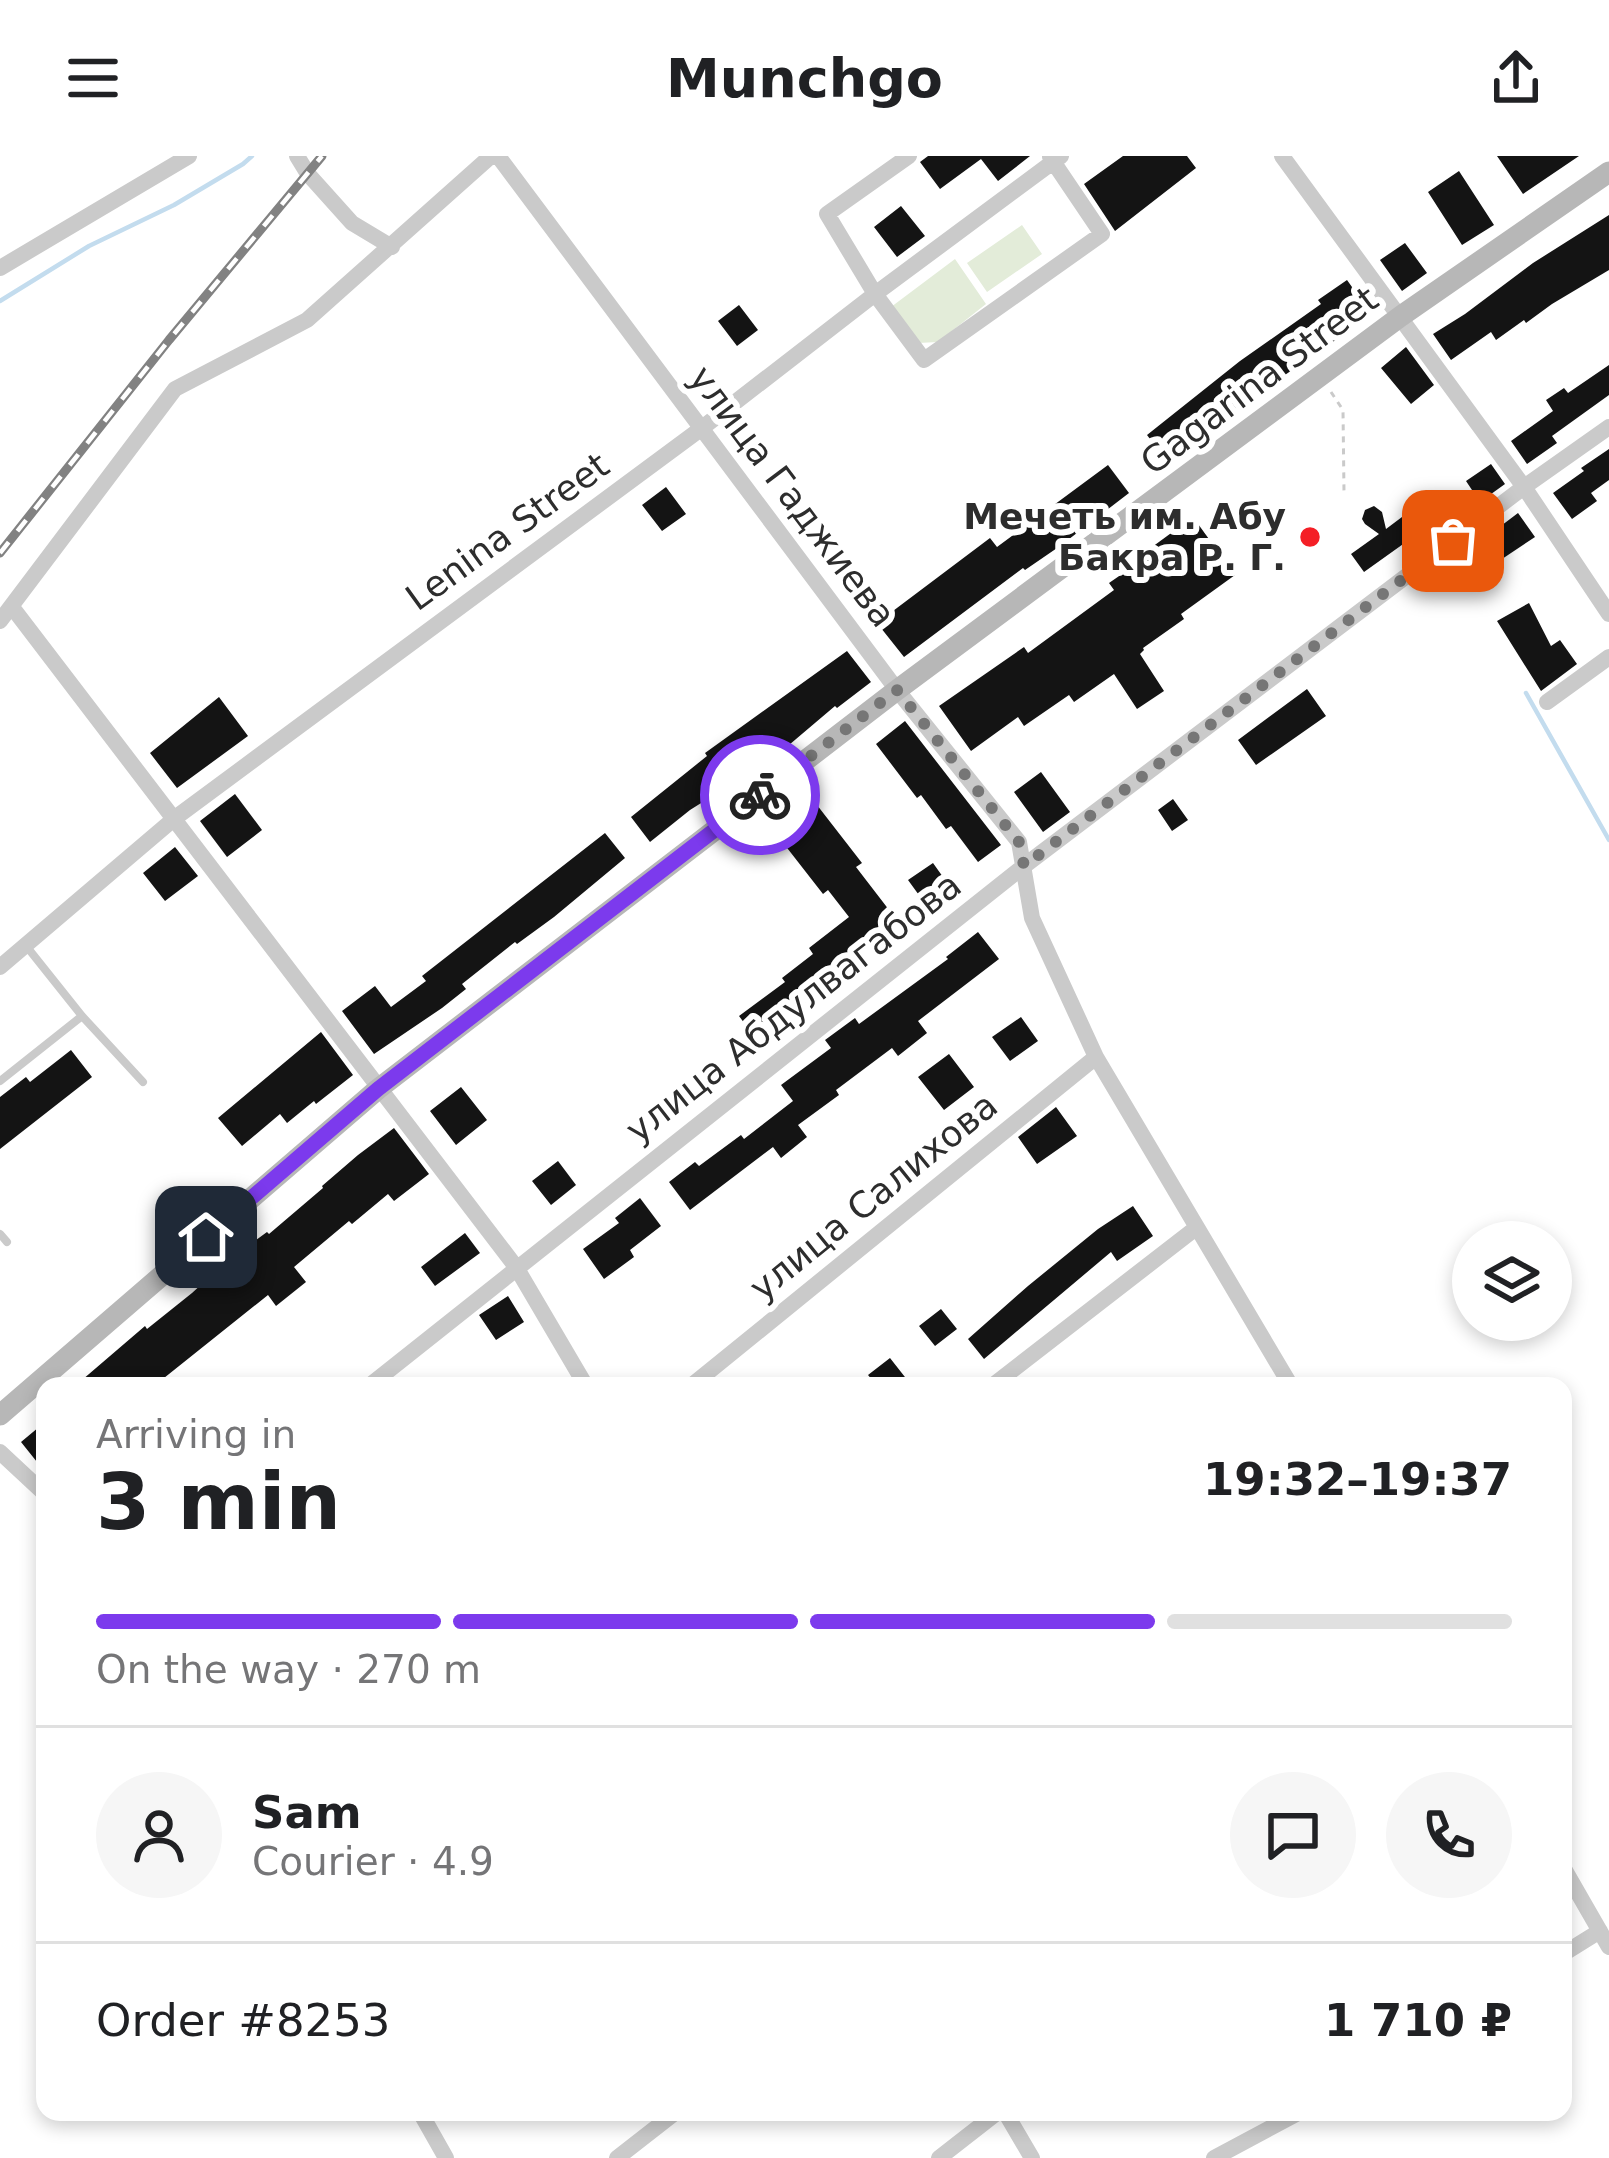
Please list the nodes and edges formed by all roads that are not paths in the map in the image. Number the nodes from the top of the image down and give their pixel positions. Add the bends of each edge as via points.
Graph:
1 (189, 156) edge
2 (297, 156) edge
3 (495, 156) edge
4 (909, 156) edge
5 (1282, 156) edge
6 (1055, 158) edge
7 (1609, 172) edge
8 (392, 247) junction
9 (0, 268) edge
10 (875, 294) junction
11 (1400, 316) junction
12 (701, 428) junction
13 (1609, 428) edge
14 (1525, 487) junction
15 (1609, 614) edge
16 (6, 615) edge
17 (1609, 657) edge
18 (897, 690) junction
19 (1547, 702) dead end
20 (175, 818) junction
21 (1024, 866) junction
22 (26, 945) junction
23 (0, 967) edge
24 (82, 1016) junction
25 (1096, 1057) junction
26 (0, 1081) edge
27 (143, 1082) dead end
28 (378, 1089) junction
29 (1196, 1228) junction
30 (516, 1268) junction
31 (44, 1377) edge
32 (381, 1377) edge
33 (581, 1377) edge
34 (703, 1377) edge
35 (1004, 1377) edge
36 (1286, 1377) edge
37 (36, 1384) edge
38 (0, 1415) edge
39 (0, 1451) edge
40 (36, 1485) edge
41 (1572, 1883) edge
42 (1604, 1939) edge
43 (1572, 1951) edge
44 (425, 2121) edge
45 (664, 2121) edge
46 (990, 2121) edge
47 (1008, 2121) edge
48 (1283, 2121) edge
49 (446, 2158) edge
50 (617, 2158) edge
51 (939, 2158) edge
52 (1032, 2158) edge
53 (1214, 2158) edge

1 - 9 street
2 - 8 street via 352,223
3 - 8 street
3 - 12 street, улица Гаджиева
4 - 10 street via 826,214
5 - 11 street
6 - 10 street, Lenina Street
6 - 10 street via 1102,235 924,360
7 - 11 street, Gagarina Street
8 - 16 street via 307,320 175,389
10 - 12 street, Lenina Street
11 - 14 street
11 - 18 street, Gagarina Street
12 - 18 street, улица Гаджиева
12 - 20 street, Lenina Street
13 - 14 street, улица Абдулвагабова
14 - 15 street
14 - 21 street, улица Абдулвагабова
16 - 20 street
17 - 19 street
18 - 21 street, улица Гаджиева via 1019,842
18 - 28 street, Gagarina Street
20 - 22 street, Lenina Street
20 - 28 street
21 - 25 street, улица Гаджиева via 1032,918
21 - 30 street, улица Абдулвагабова
22 - 23 street, Lenina Street
22 - 24 lane
24 - 26 lane
24 - 27 lane
25 - 29 street, улица Гаджиева
25 - 34 street, улица Салихова
28 - 30 street
28 - 31 street, Gagarina Street
29 - 35 street
29 - 36 street, улица Гаджиева
30 - 32 street, улица Абдулвагабова
30 - 33 street
37 - 38 street, Gagarina Street
39 - 40 street
41 - 42 street
42 - 43 street
44 - 49 street
45 - 50 street
46 - 51 street
47 - 52 street
48 - 53 street

